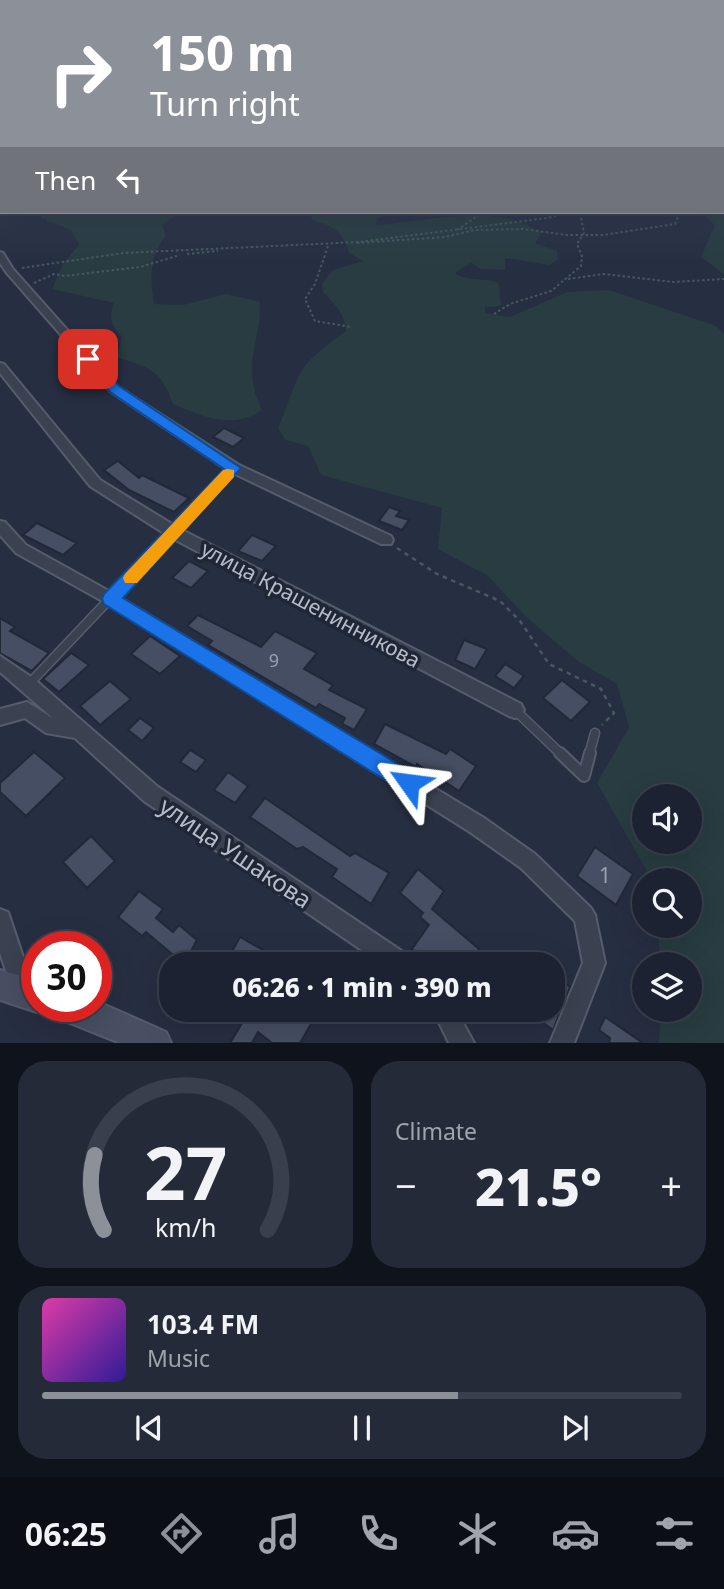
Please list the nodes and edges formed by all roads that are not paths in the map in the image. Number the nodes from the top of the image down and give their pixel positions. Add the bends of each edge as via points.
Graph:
1 (0, 256) edge
2 (4, 271) edge
3 (0, 366) edge
4 (233, 468) junction
5 (0, 526) edge
6 (175, 533) junction
7 (386, 540) road end
8 (111, 599) junction
9 (0, 663) edge
10 (29, 684) junction
11 (515, 710) joint
12 (0, 717) edge
13 (79, 730) junction
14 (595, 733) road end
15 (0, 920) edge
16 (383, 952) edge
17 (20, 991) edge
18 (110, 1022) edge
19 (451, 1022) edge
20 (155, 1043) edge
21 (462, 1043) edge
22 (562, 1043) edge

1 - 2 street
2 - 4 street via 26,286 114,389
3 - 6 street, улица Крашенинникова via 94,483
4 - 6 lane
4 - 7 street
5 - 8 street via 21,550
6 - 8 lane
6 - 11 street, улица Крашенинникова
8 - 10 lane
8 - 22 street via 477,825 528,861 584,915 594,963
9 - 10 street, улица Ушакова
10 - 13 street, улица Ушакова
11 - 14 lane via 584,776
12 - 13 street, улица Ушакова via 27,710 52,727
13 - 16 street, улица Ушакова via 151,794
15 - 17 street
18 - 20 main road
19 - 21 street

